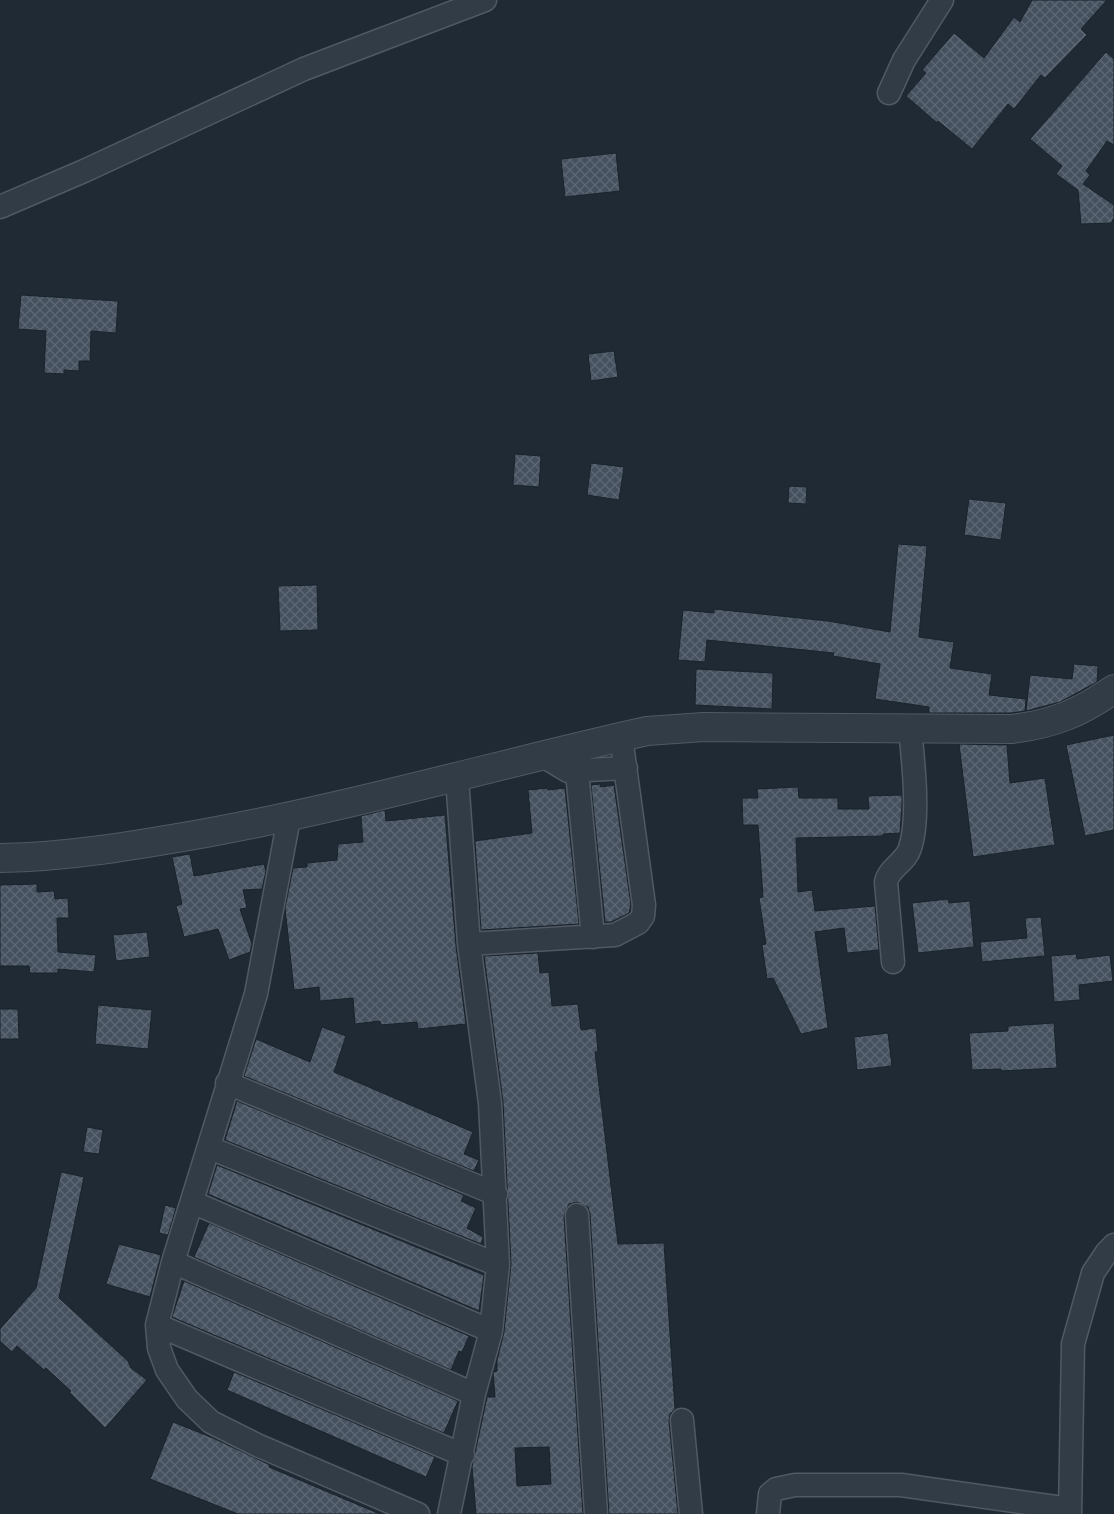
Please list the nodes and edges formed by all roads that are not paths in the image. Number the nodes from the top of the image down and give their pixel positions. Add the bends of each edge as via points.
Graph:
1 (485, 0) edge
2 (942, 0) edge
3 (889, 93) dead end
4 (0, 207) edge
5 (1114, 689) edge
6 (910, 728) junction
7 (621, 737) junction
8 (543, 756) junction
9 (626, 768) junction
10 (577, 772) junction
11 (457, 778) junction
12 (289, 818) junction
13 (0, 858) edge
14 (593, 937) junction
15 (469, 944) junction
16 (893, 962) dead end
17 (227, 1083) junction
18 (210, 1148) junction
19 (496, 1194) junction
20 (192, 1202) junction
21 (577, 1215) dead end
22 (1114, 1245) edge
23 (173, 1262) junction
24 (498, 1265) junction
25 (157, 1325) junction
26 (490, 1332) junction
27 (474, 1394) junction
28 (682, 1420) dead end
29 (463, 1454) junction
30 (1070, 1512) edge
31 (418, 1514) edge
32 (449, 1514) edge
33 (596, 1514) edge
34 (691, 1514) edge
35 (768, 1514) edge

1 - 4 street via 304,69
2 - 3 street via 904,60
5 - 6 street via 1082,710 1036,726
6 - 7 street via 704,727 647,731
6 - 16 street via 915,788 912,836 907,854 889,873 886,882
7 - 8 street
7 - 9 street
8 - 10 street via 561,769
8 - 11 street
9 - 10 street
9 - 14 street via 644,906 638,923 628,930
10 - 14 street
11 - 12 street
11 - 15 street
12 - 13 street via 123,848
12 - 17 street via 256,994
14 - 15 street
15 - 19 street via 490,1103
17 - 18 street
17 - 19 street
18 - 20 street
18 - 24 street
19 - 24 street
20 - 23 street
20 - 26 street
21 - 33 street
22 - 30 street via 1093,1274 1073,1344
23 - 25 street
23 - 27 street
24 - 26 street
25 - 29 street
25 - 31 street via 159,1348 167,1370 187,1399 211,1422
26 - 27 street
27 - 29 street
28 - 34 street
29 - 32 street
30 - 35 street via 901,1486 795,1485 770,1494

